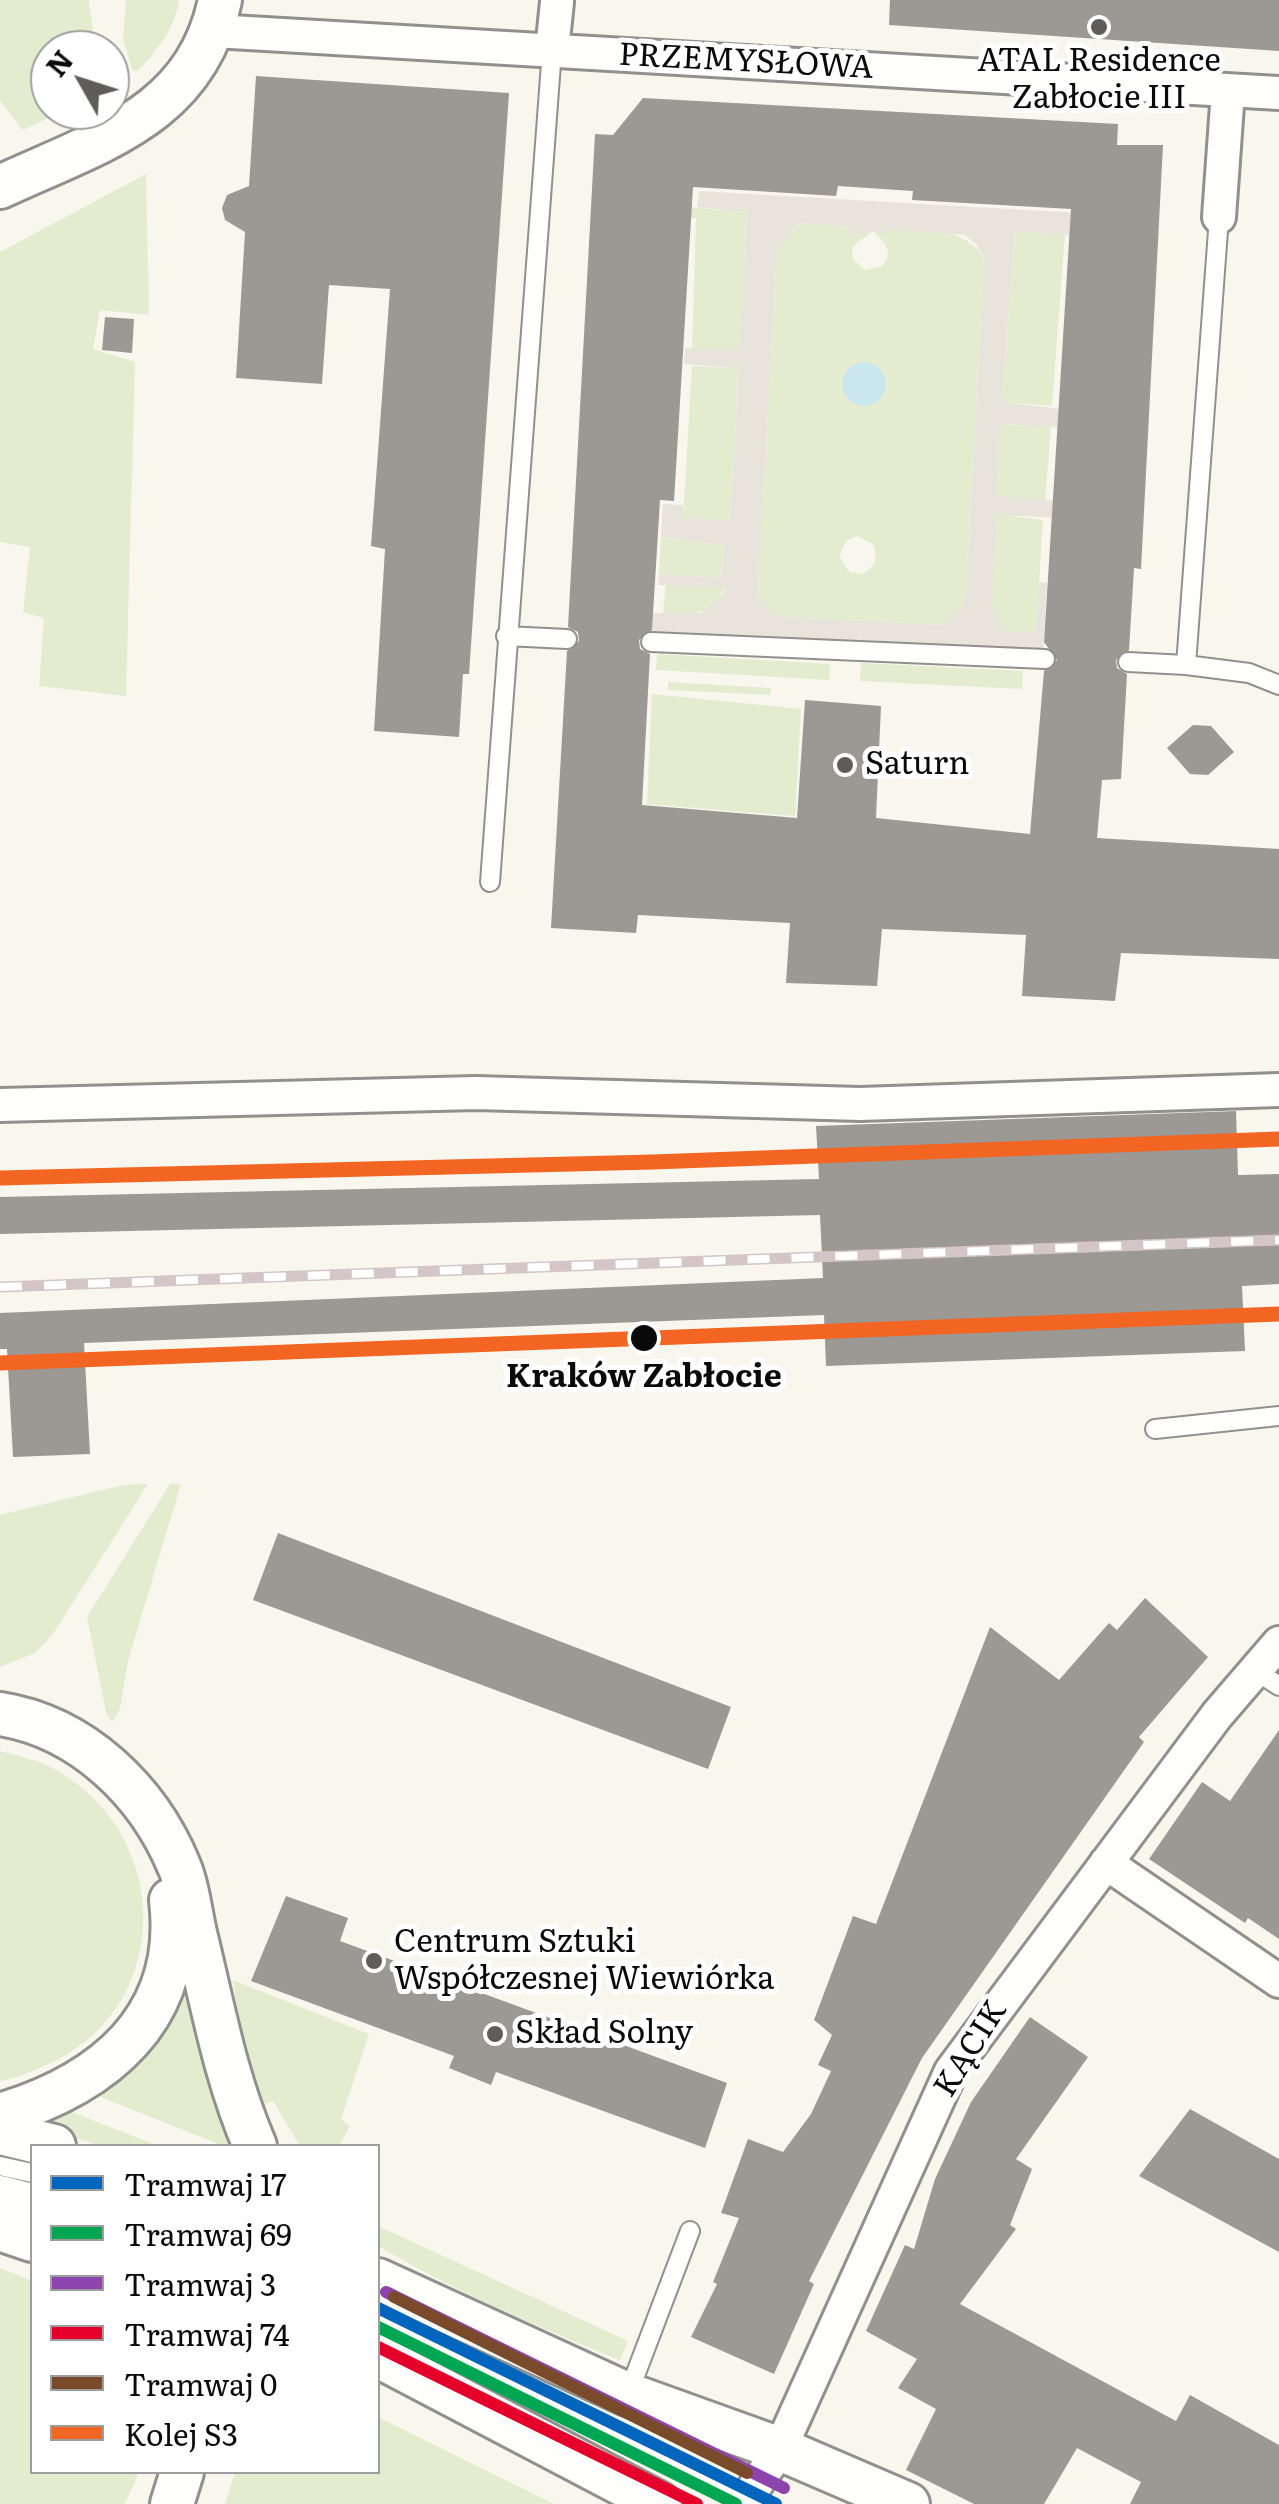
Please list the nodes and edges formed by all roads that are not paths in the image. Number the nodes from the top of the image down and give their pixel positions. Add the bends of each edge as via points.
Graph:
1 (557, 2) edge
2 (217, 15) edge
3 (552, 50) junction
4 (1228, 91) junction
5 (1279, 93) edge
6 (0, 187) edge
7 (1219, 216) joint
8 (506, 636) junction
9 (568, 639) dead end
10 (651, 642) dead end
11 (1044, 658) dead end
12 (1128, 662) dead end
13 (1186, 664) junction
14 (1279, 685) edge
15 (490, 882) dead end
16 (1279, 1090) edge
17 (0, 1105) edge
18 (1279, 1416) edge
19 (1155, 1429) dead end
20 (1279, 1642) edge
21 (1268, 1679) edge
22 (0, 1714) edge
23 (148, 1813) junction
24 (1106, 1863) junction
25 (1279, 1981) edge
26 (0, 2115) edge
27 (0, 2133) edge
28 (46, 2144) edge
29 (254, 2144) edge
30 (0, 2166) edge
31 (30, 2173) edge
32 (0, 2197) edge
33 (30, 2204) edge
34 (0, 2229) edge
35 (690, 2231) dead end
36 (30, 2239) edge
37 (380, 2271) edge
38 (380, 2281) edge
39 (428, 2303) junction
40 (380, 2319) edge
41 (386, 2364) edge
42 (628, 2394) junction
43 (780, 2449) junction
44 (181, 2474) edge
45 (660, 2503) edge
46 (748, 2503) edge
47 (172, 2504) edge
48 (908, 2504) edge

1 - 3 street
2 - 3 street, PRZEMYSŁOWA
2 - 6 street via 189,76 157,108
3 - 4 street, PRZEMYSŁOWA
3 - 8 lane
4 - 5 street, PRZEMYSŁOWA
4 - 7 street
7 - 13 lane
8 - 9 lane
8 - 15 lane
10 - 11 lane
12 - 13 lane
13 - 14 lane via 1249,672
16 - 17 street via 860,1104 476,1093
18 - 19 lane
20 - 21 street, KĄCIK
21 - 24 street, KĄCIK via 1217,1716
22 - 23 street via 95,1754
23 - 26 street via 173,1917 172,1950 160,1986 123,2050 97,2074
23 - 29 street via 180,1866 218,2040
24 - 25 street
24 - 43 street, KĄCIK via 951,2072
27 - 28 street
30 - 31 lane
32 - 33 street
34 - 36 street
35 - 42 lane
37 - 39 street
38 - 39 street
39 - 42 street
40 - 46 lane
41 - 45 street
42 - 43 street
43 - 46 street, KĄCIK
43 - 48 street
44 - 47 street

